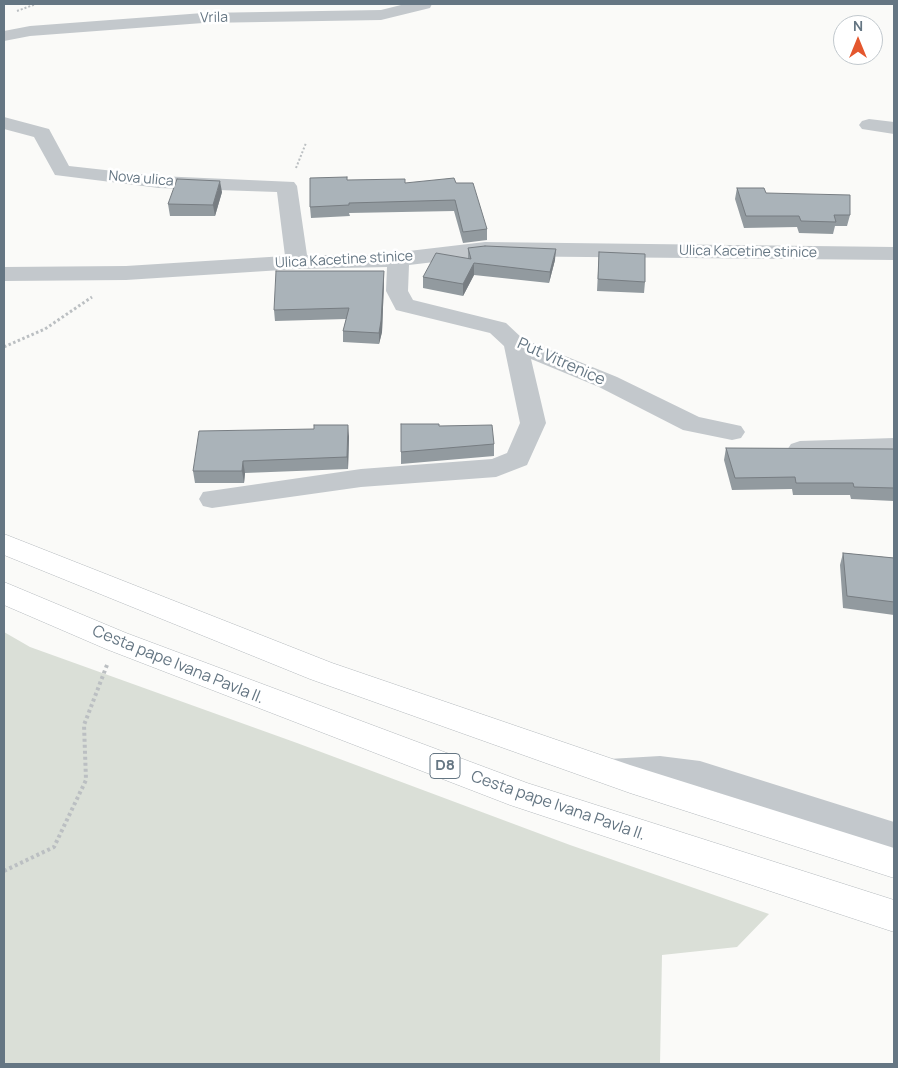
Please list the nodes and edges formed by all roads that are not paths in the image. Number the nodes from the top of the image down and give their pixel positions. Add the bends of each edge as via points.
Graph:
1 (220, 4) edge
2 (424, 4) edge
3 (203, 18) junction
4 (4, 36) edge
5 (4, 123) edge
6 (869, 125) dead end
7 (894, 128) edge
8 (894, 254) edge
9 (398, 259) junction
10 (297, 262) junction
11 (4, 274) edge
12 (515, 344) junction
13 (732, 432) dead end
14 (894, 446) edge
15 (780, 450) edge
16 (212, 499) dead end
17 (4, 544) edge
18 (4, 593) edge
19 (609, 772) junction
20 (894, 836) edge
21 (894, 863) edge
22 (894, 916) edge

1 - 3 street
2 - 3 street, Vrila via 381,15
3 - 4 street, Vrila via 30,31
5 - 10 street, Nova ulica via 42,133 62,172 159,182 287,186
6 - 7 street
8 - 9 street, Ulica Kacetine stinice via 485,249
9 - 10 street, Ulica Kacetine stinice
9 - 12 street, Put Vitrenice via 397,292 404,305 498,328
10 - 11 street, Ulica Kacetine stinice via 126,273
12 - 13 street, Put Vitrenice via 608,382 692,424
12 - 16 street via 533,423 518,459 496,468 361,478
14 - 15 street
17 - 19 main road via 321,671
18 - 22 main road, Cesta pape Ivana Pavla II. / D8 via 116,641 522,795
19 - 20 street via 660,769 700,774
19 - 21 main road

